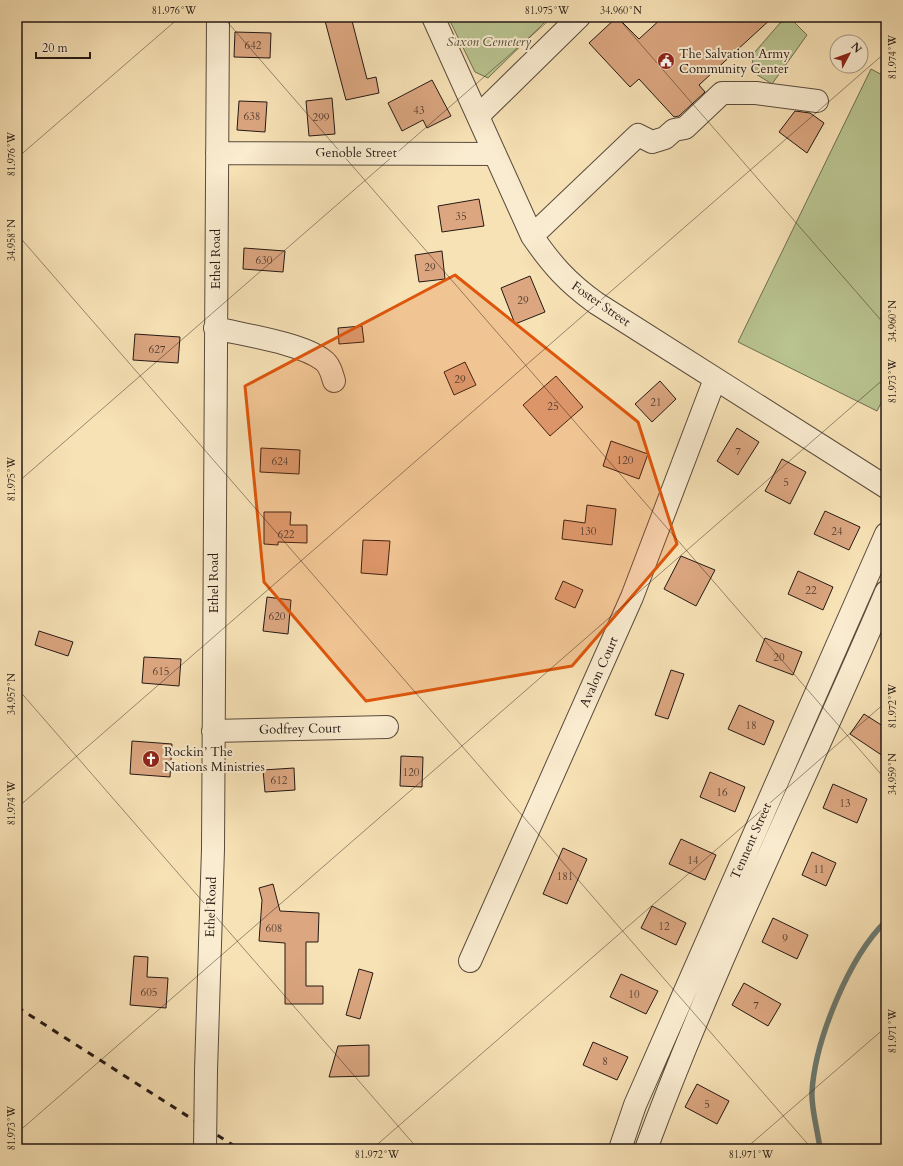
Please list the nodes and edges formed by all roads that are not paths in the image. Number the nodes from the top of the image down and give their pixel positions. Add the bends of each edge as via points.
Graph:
1 (218, 17) edge
2 (434, 17) edge
3 (579, 17) edge
4 (817, 101) dead end
5 (478, 116) junction
6 (217, 153) junction
7 (495, 154) junction
8 (532, 236) junction
9 (216, 328) junction
10 (715, 379) junction
11 (334, 382) dead end
12 (886, 487) edge
13 (886, 534) edge
14 (886, 592) edge
15 (388, 727) dead end
16 (213, 731) junction
17 (470, 961) dead end
18 (205, 1149) edge
19 (620, 1149) edge
20 (646, 1149) edge

1 - 6 street, Ethel Road
2 - 5 street, Foster Street
3 - 5 street
4 - 8 street via 756,93 722,93 685,128 674,130 665,138 652,142 638,135
5 - 7 street, Foster Street
6 - 7 street, Genoble Street
6 - 9 street, Ethel Road
7 - 8 street, Foster Street
8 - 10 street, Foster Street via 550,262 571,284 596,303
9 - 11 street via 302,349 324,360 330,368
9 - 16 street, Ethel Road
10 - 12 street, Foster Street
10 - 17 street, Avalon Court via 632,597
13 - 19 street, Tennent Street via 635,1105
14 - 20 street, Tennent Street via 728,946
15 - 16 street, Godfrey Court
16 - 18 street, Ethel Road, bridge via 213,849

